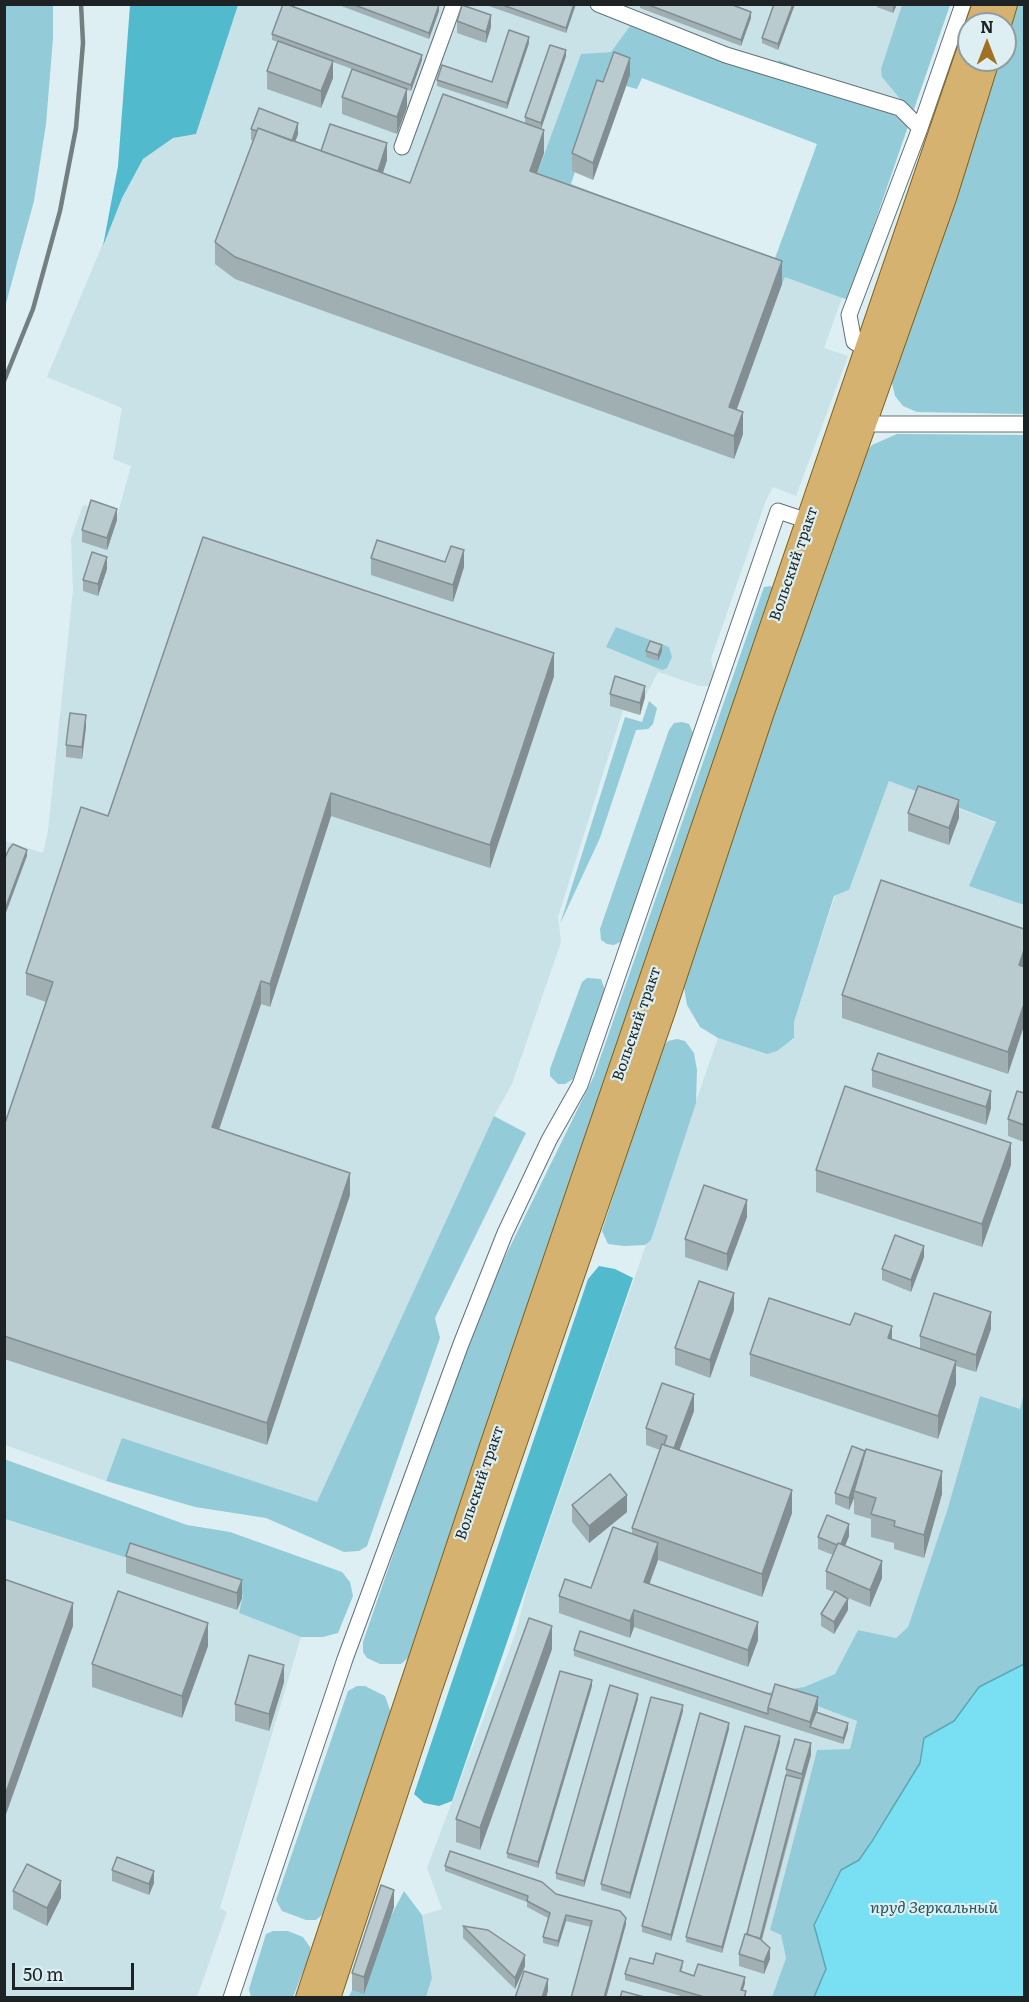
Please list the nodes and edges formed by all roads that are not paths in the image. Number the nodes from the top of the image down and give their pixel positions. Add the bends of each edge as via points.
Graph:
1 (454, 4) edge
2 (598, 4) edge
3 (963, 4) edge
4 (962, 72) edge
5 (983, 72) edge
6 (920, 128) junction
7 (402, 147) dead end
8 (867, 349) junction
9 (863, 424) junction
10 (1024, 424) edge
11 (808, 521) junction
12 (231, 1998) edge
13 (308, 1998) edge
14 (328, 1998) edge

1 - 7 street
2 - 6 street via 726,55 900,108
3 - 6 street
4 - 8 main road, Вольский тракт
5 - 9 main road, Вольский тракт via 945,195
6 - 8 street via 849,315 854,342
8 - 11 main road, Вольский тракт
9 - 10 street
9 - 14 main road, Вольский тракт via 433,1679
11 - 12 street via 778,511 580,1085 504,1233 461,1344 345,1659
11 - 13 main road, Вольский тракт

